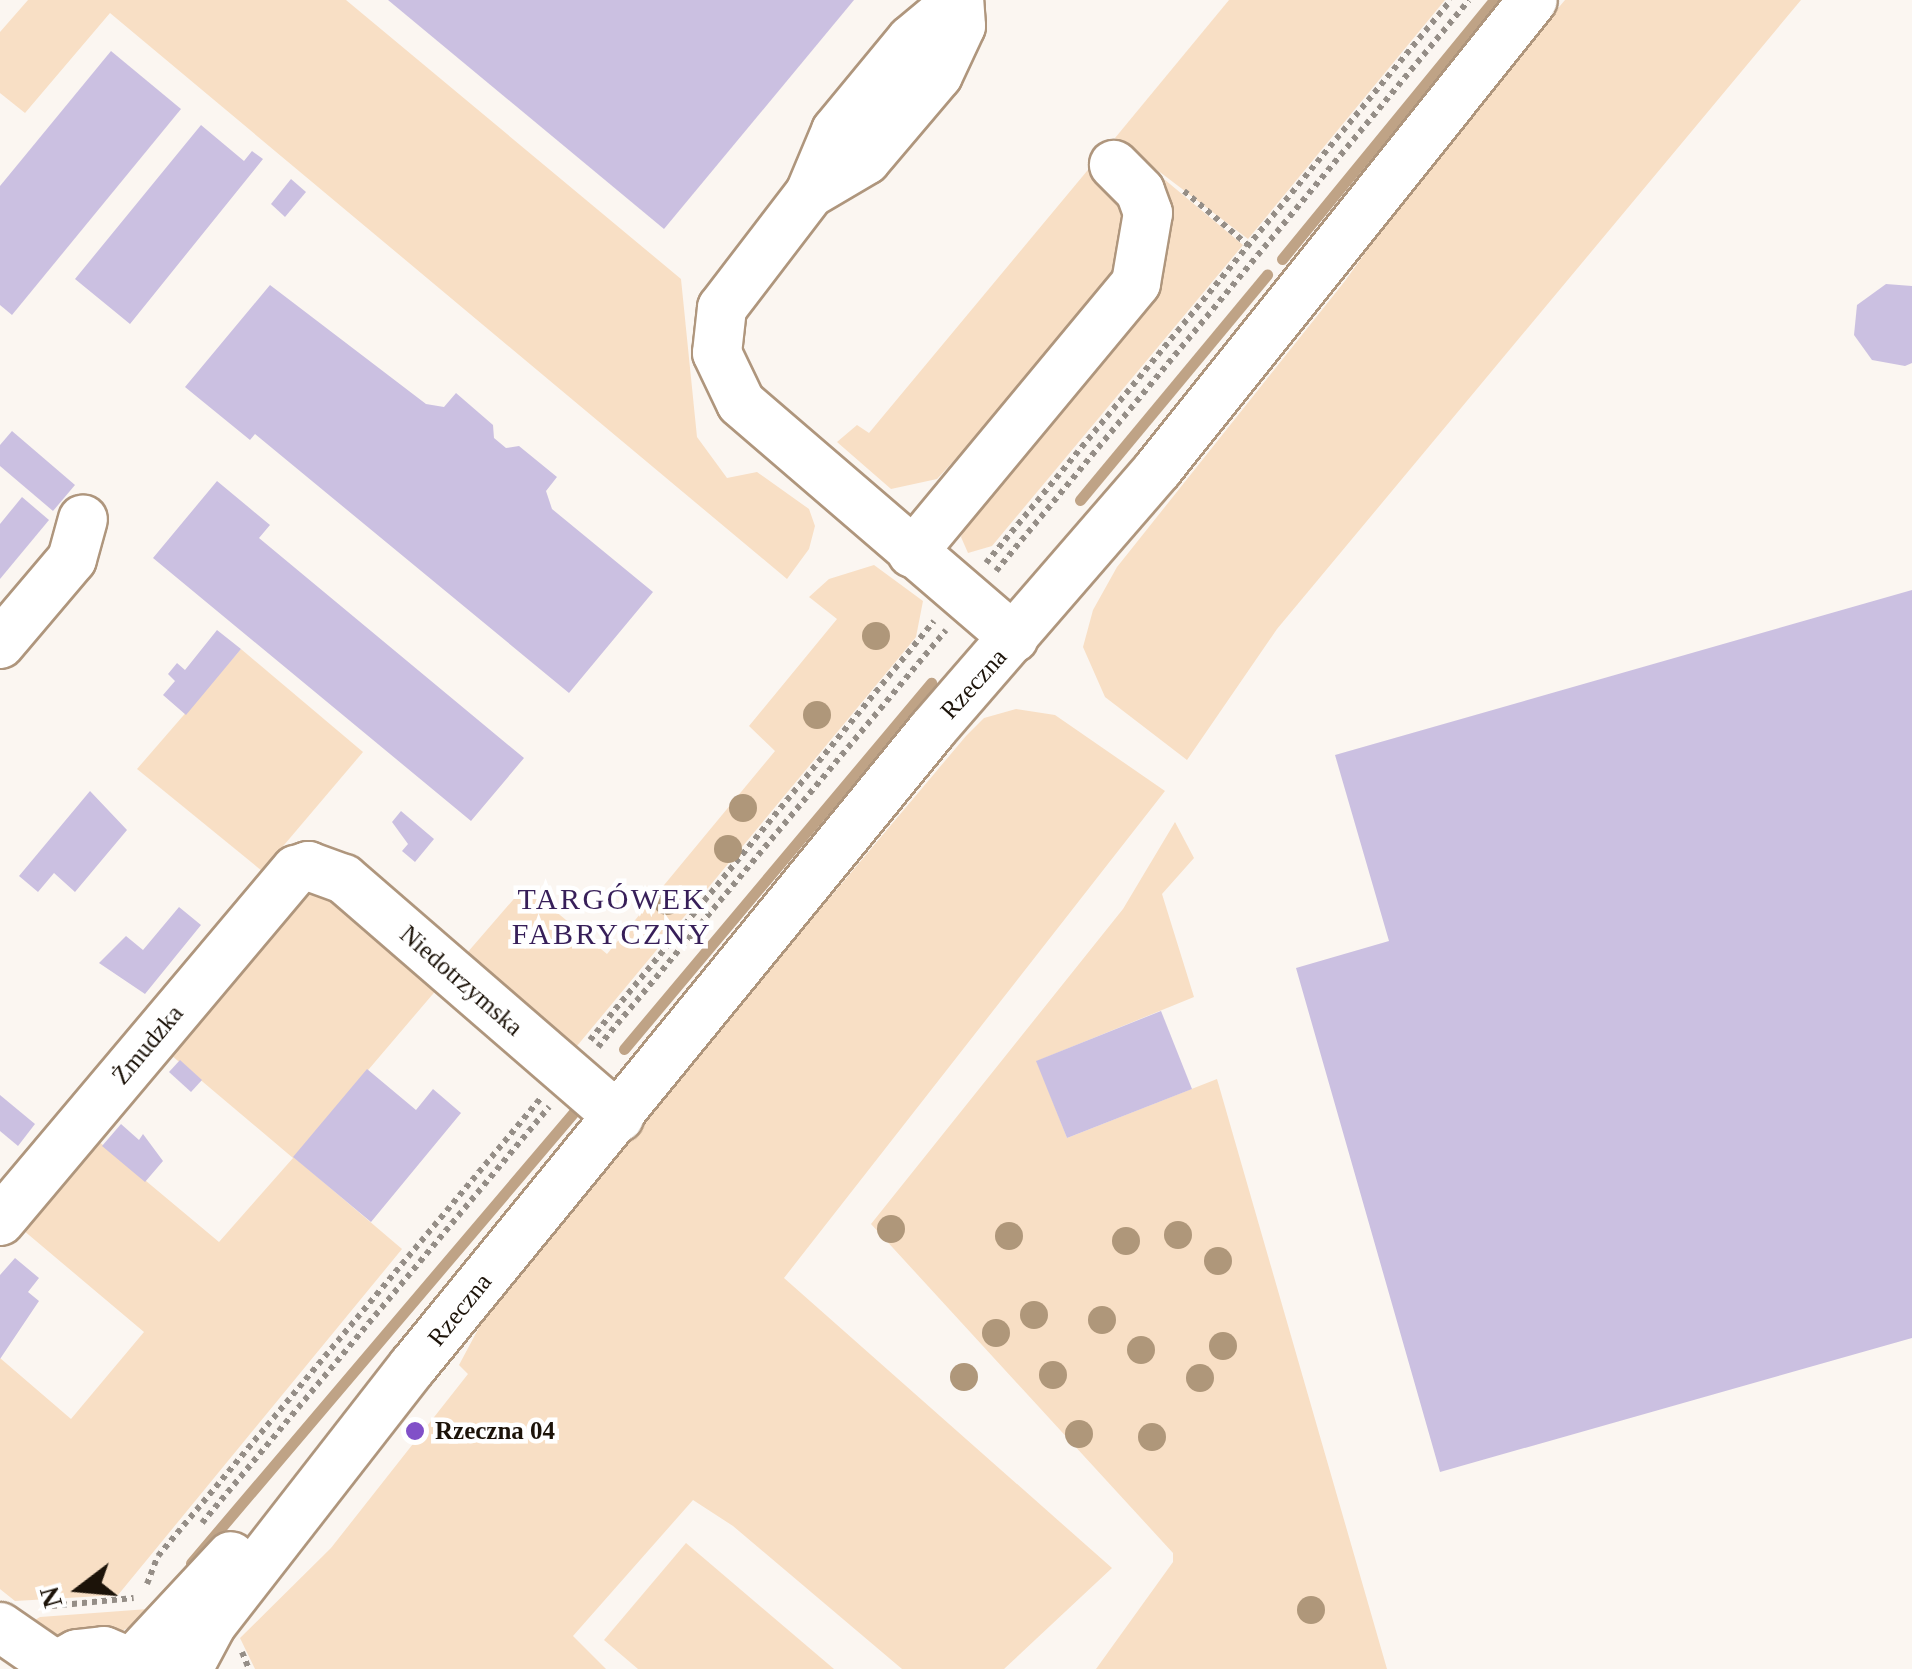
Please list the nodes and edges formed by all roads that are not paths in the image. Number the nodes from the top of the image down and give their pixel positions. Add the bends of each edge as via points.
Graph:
1 (959, 0) edge
2 (1533, 0) edge
3 (1114, 165) dead end
4 (83, 519) dead end
5 (912, 553) junction
6 (1014, 638) junction
7 (0, 644) edge
8 (296, 870) joint
9 (619, 1116) junction
10 (0, 1221) edge
11 (413, 1366) junction
12 (18, 1617) edge
13 (140, 1665) edge
14 (52, 1667) edge
15 (188, 1669) edge

1 - 5 street via 911,40 836,131 810,193 722,308 718,353 741,403
2 - 6 street, Rzeczna
3 - 5 street via 1140,191 1148,212 1136,282
4 - 7 street via 72,558
5 - 6 street
6 - 9 street, Rzeczna
8 - 9 street, Niedotrzymska via 319,866 344,879
8 - 10 street, Żmudzka
9 - 11 street, Rzeczna
11 - 13 street, Rzeczna
11 - 15 street, Rzeczna via 212,1624
12 - 14 street
13 - 14 street via 104,1651

